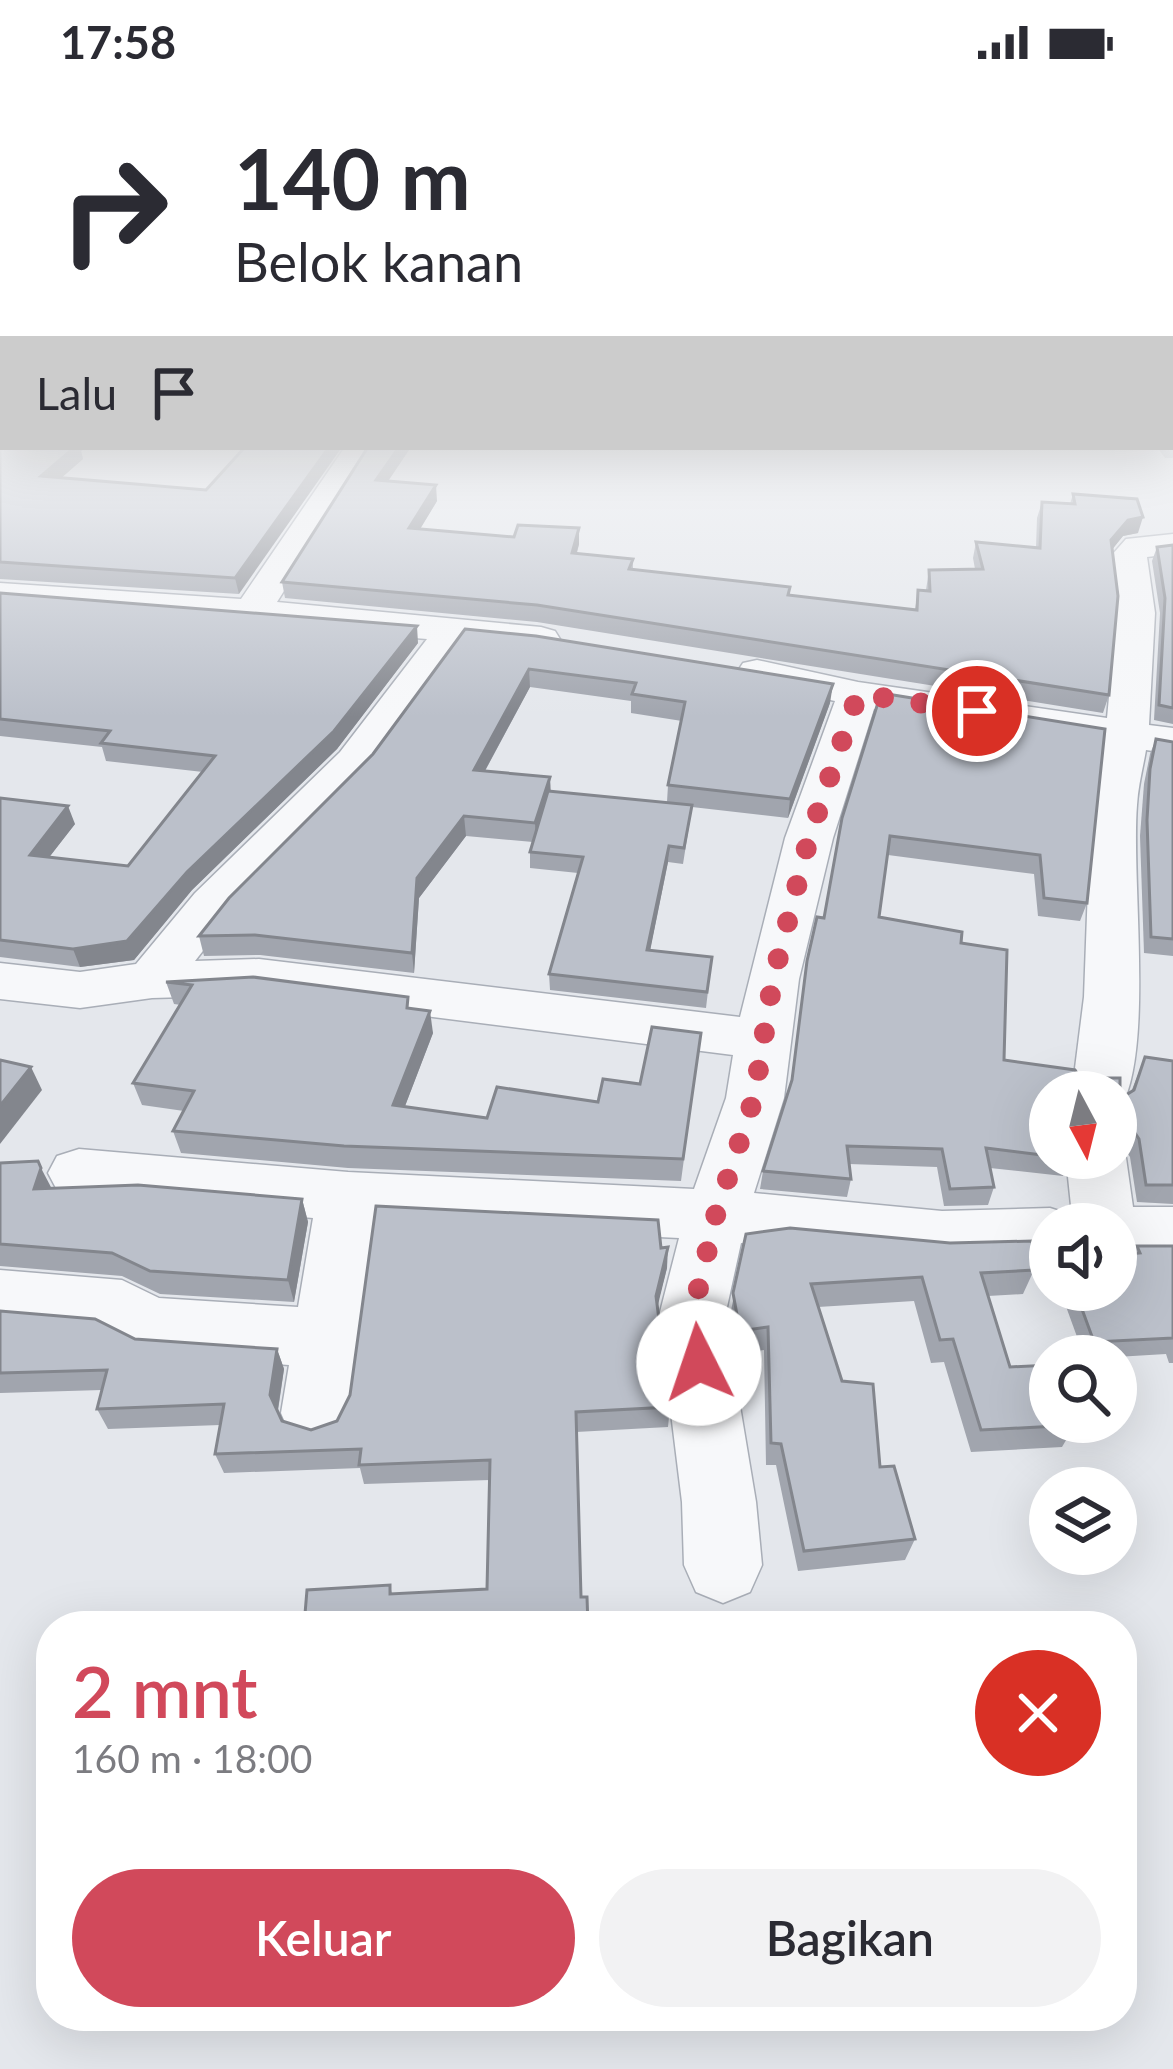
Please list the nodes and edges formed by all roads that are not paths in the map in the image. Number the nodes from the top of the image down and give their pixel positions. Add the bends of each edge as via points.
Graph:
1 (304, 532) edge
2 (1173, 544) edge
3 (0, 594) edge
4 (252, 611) junction
5 (453, 632) junction
6 (581, 645) edge
7 (713, 665) edge
8 (858, 694) junction
9 (1127, 735) junction
10 (1173, 741) edge
11 (152, 980) junction
12 (0, 981) edge
13 (762, 1039) junction
14 (1103, 1071) edge
15 (79, 1173) dead end
16 (348, 1197) junction
17 (716, 1214) junction
18 (1137, 1233) edge
19 (1173, 1233) edge
20 (1029, 1235) edge
21 (0, 1298) edge
22 (327, 1338) junction
23 (316, 1413) dead end
24 (723, 1564) dead end

1 - 4 street
2 - 9 street via 1138,546 1129,556 1136,613
3 - 4 street
4 - 5 street
5 - 6 street
5 - 11 street via 356,760 213,904
7 - 8 street
8 - 9 street
8 - 13 street via 809,838
9 - 10 street
9 - 14 street via 1114,805
11 - 12 street via 80,990
11 - 13 street via 259,977
13 - 17 street via 754,1098
15 - 16 street
16 - 17 street
16 - 22 street
17 - 20 street via 942,1237
17 - 24 street via 692,1316
18 - 19 street
21 - 22 street via 122,1308 145,1326
22 - 23 street

